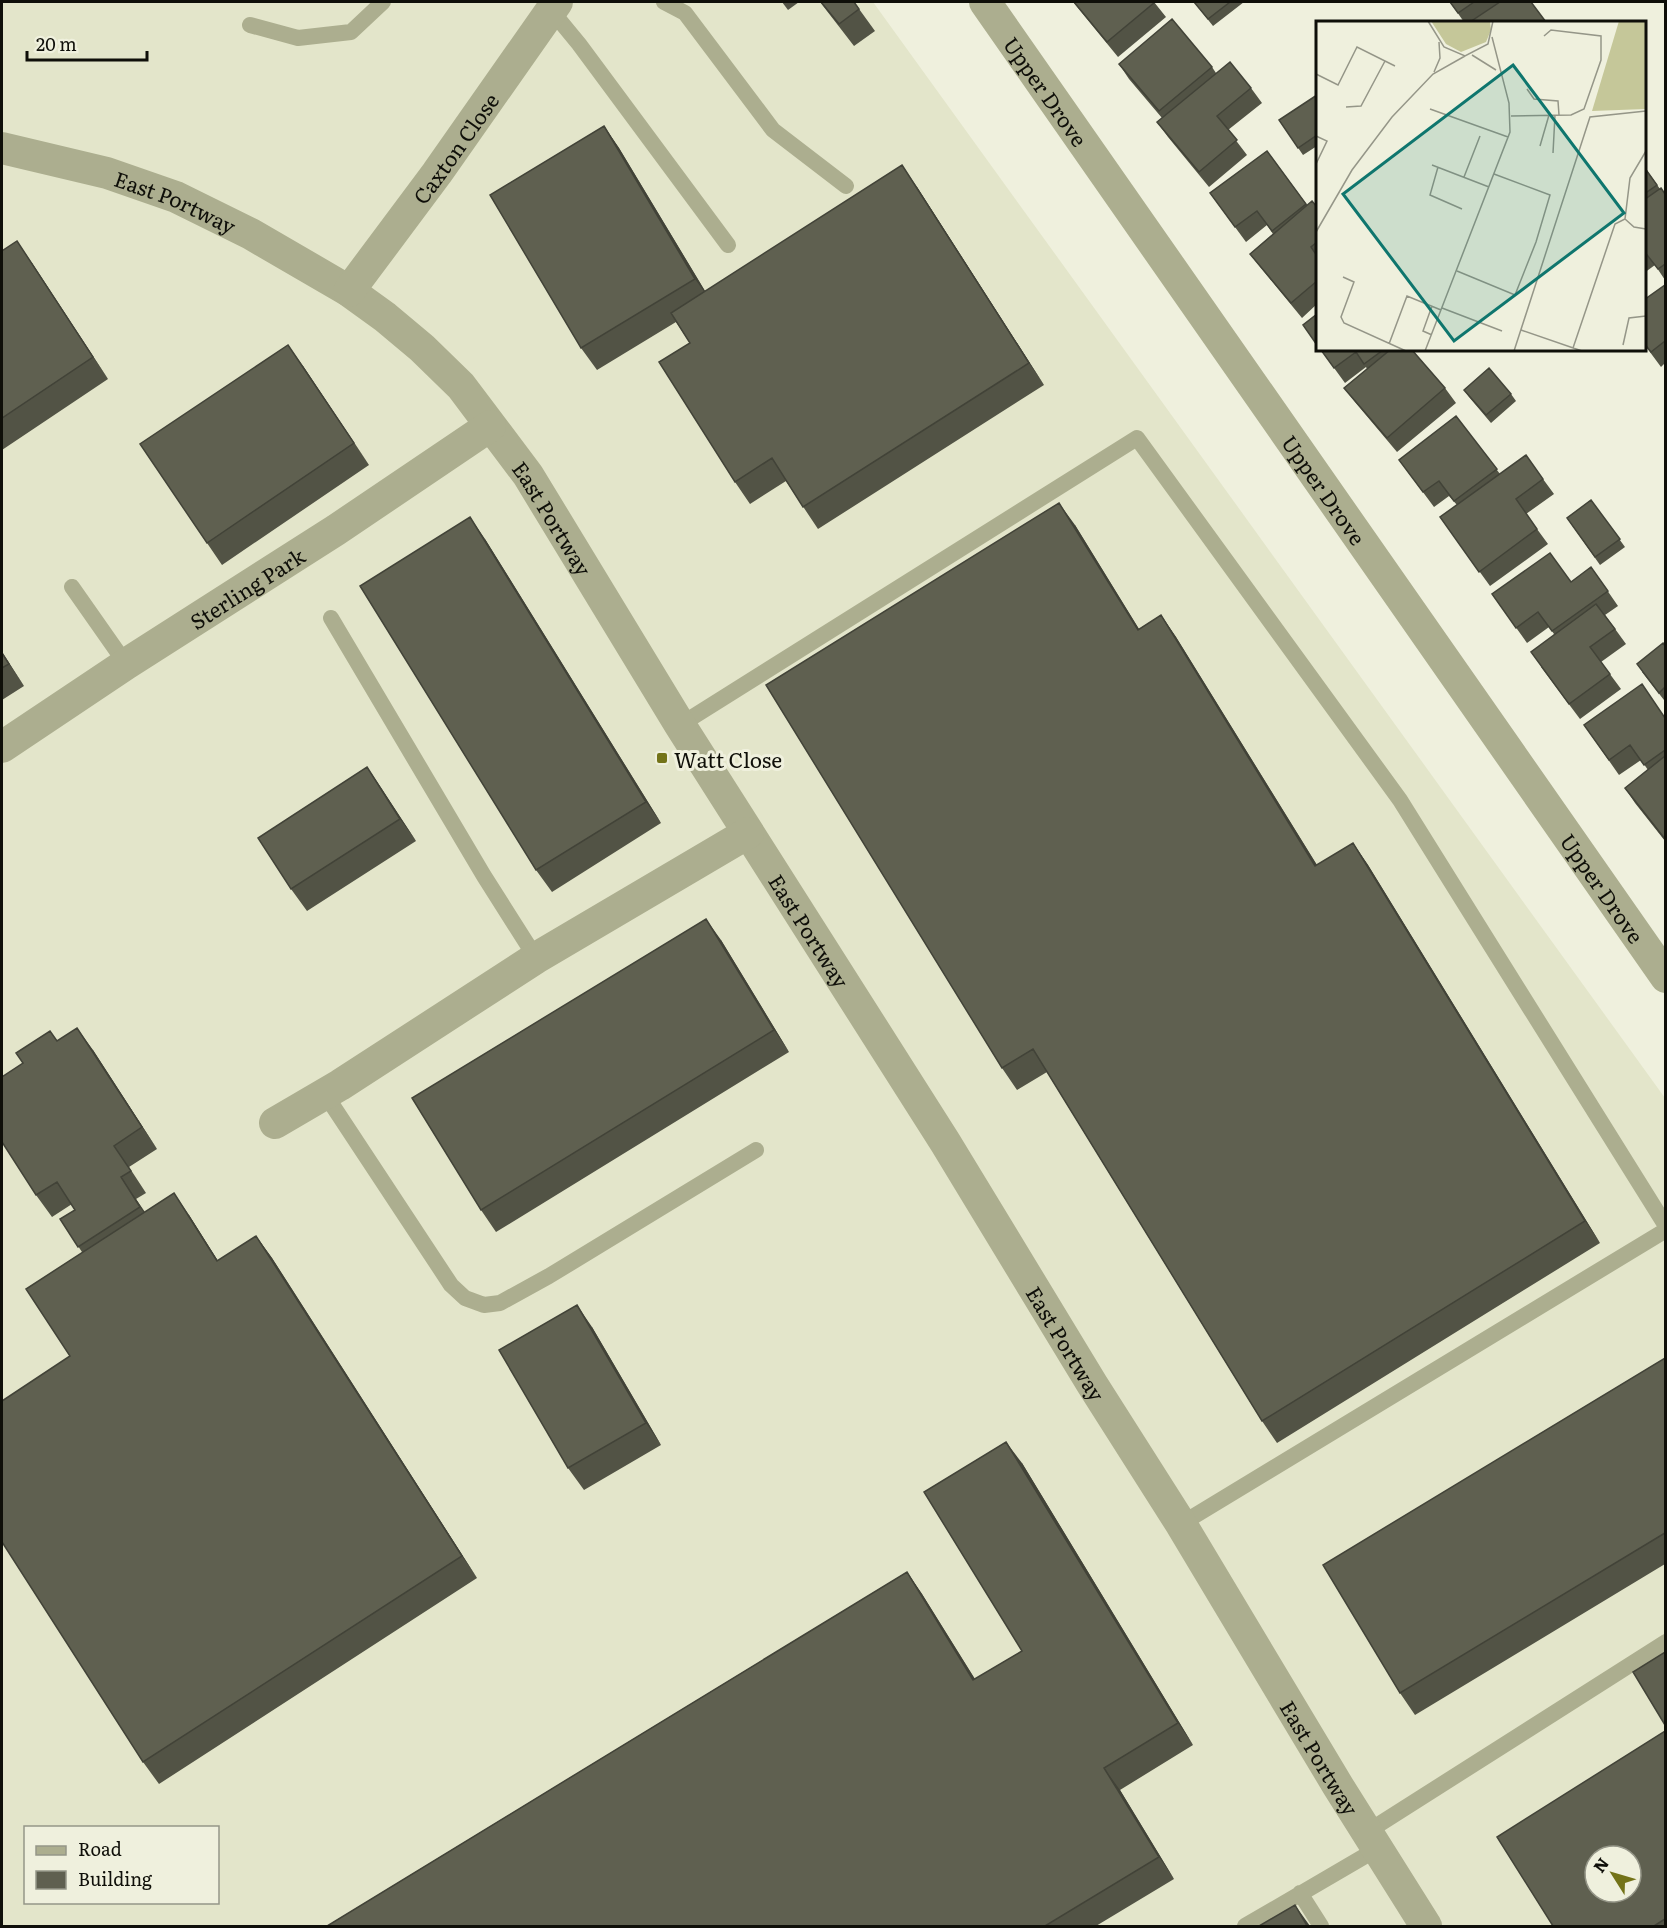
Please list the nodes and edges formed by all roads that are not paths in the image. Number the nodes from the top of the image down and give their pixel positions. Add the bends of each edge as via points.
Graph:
1 (383, 2) edge
2 (664, 2) edge
3 (985, 2) edge
4 (554, 6) edge
5 (250, 25) dead end
6 (2, 148) edge
7 (846, 186) dead end
8 (728, 245) dead end
9 (349, 291) junction
10 (490, 426) junction
11 (72, 587) dead end
12 (331, 618) dead end
13 (126, 664) junction
14 (680, 725) junction
15 (2, 747) edge
16 (748, 832) junction
17 (536, 958) junction
18 (1665, 977) edge
19 (325, 1094) junction
20 (275, 1123) dead end
21 (756, 1150) dead end
22 (1665, 1228) edge
23 (1181, 1524) junction
24 (1665, 1641) edge
25 (1372, 1841) junction
26 (1300, 1893) junction
27 (1245, 1926) edge
28 (1321, 1926) edge
29 (1426, 1926) edge

1 - 5 lane via 351,32 298,38
2 - 7 lane via 685,13 773,130
3 - 18 street, Upper Drove
4 - 8 lane
4 - 9 street, Caxton Close
6 - 9 street, East Portway via 107,173 176,197 251,234
9 - 10 street, East Portway via 422,348 461,386
10 - 13 street, Sterling Park
10 - 14 street, East Portway via 528,475
11 - 13 lane
12 - 17 lane
13 - 15 street, Sterling Park
14 - 16 street, East Portway
14 - 22 lane via 1137,438 1400,800
16 - 17 street
16 - 23 street, East Portway
17 - 19 street
19 - 20 street
19 - 21 lane via 451,1285 465,1298 484,1305 500,1303 549,1276
22 - 23 lane
23 - 25 street, East Portway
24 - 25 lane
25 - 26 lane
25 - 29 street, East Portway
26 - 27 lane
26 - 28 lane

